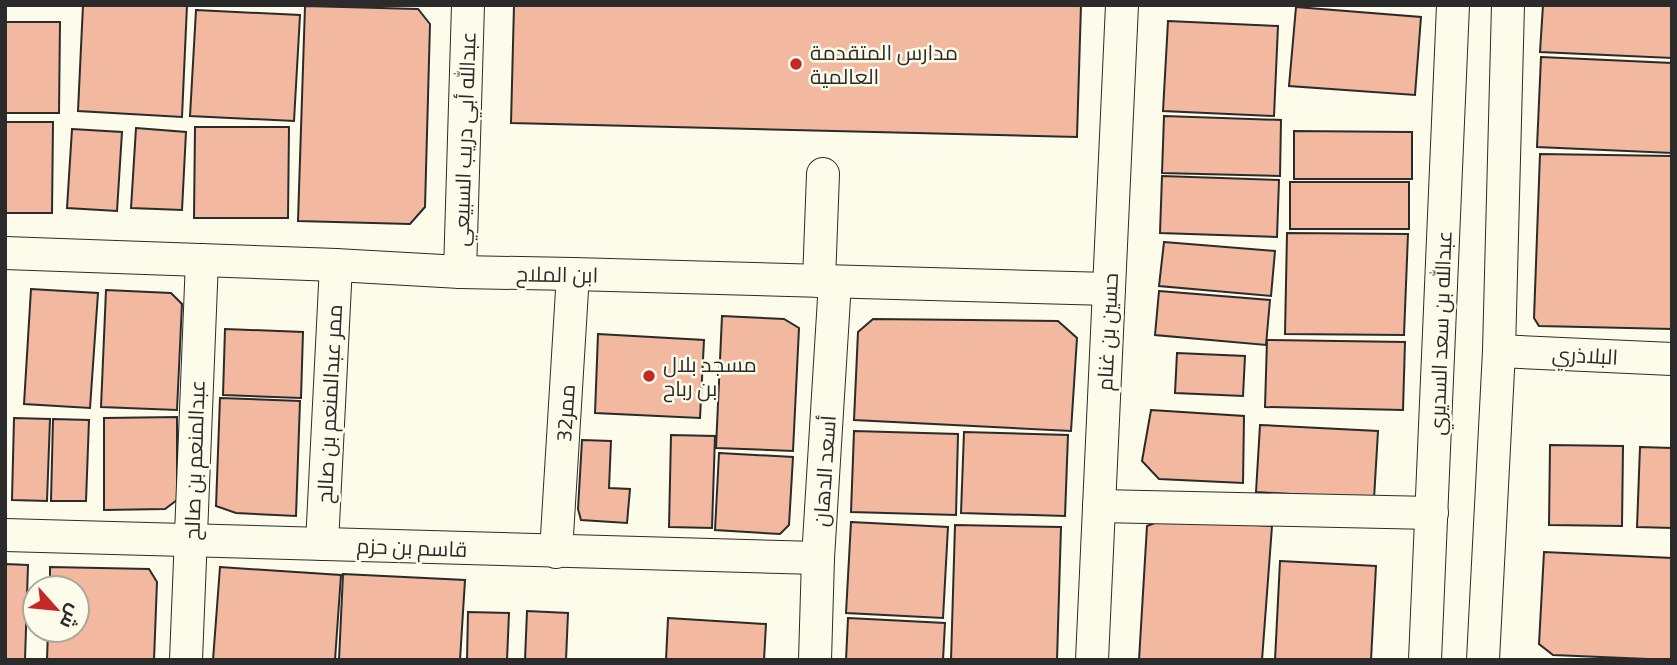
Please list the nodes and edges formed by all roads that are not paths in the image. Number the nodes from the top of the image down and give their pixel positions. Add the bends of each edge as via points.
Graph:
1 (468, 5) edge
2 (1122, 5) edge
3 (1453, 5) edge
4 (1508, 5) edge
5 (823, 174) dead end
6 (5, 253) edge
7 (202, 260) junction
8 (336, 265) junction
9 (460, 272) junction
10 (573, 274) junction
11 (827, 282) junction
12 (1109, 289) junction
13 (1499, 351) junction
14 (1672, 359) edge
15 (1099, 506) junction
16 (1432, 513) junction
17 (5, 535) edge
18 (191, 540) junction
19 (322, 544) junction
20 (556, 552) junction
21 (818, 558) junction
22 (186, 660) edge
23 (815, 660) edge
24 (1092, 660) edge
25 (1426, 660) edge
26 (1483, 660) edge

1 - 9 street, عبدالله أبي دريب السبيعي
2 - 12 street, حسين بن غنام
3 - 16 street, عبدالله بن سعد السديري
4 - 13 street
5 - 11 street, أسعد الدهان
6 - 7 street, ابن الملاح
7 - 8 street, ابن الملاح
7 - 18 street, عبدالمنعم بن صالح
8 - 9 street, ابن الملاح
8 - 19 street, ممر عبدالمنعم بن صالح
9 - 10 street, ابن الملاح
10 - 11 street, ابن الملاح
10 - 20 street, ممر32
11 - 12 street, ابن الملاح
11 - 21 street, أسعد الدهان
12 - 15 street, حسين بن غنام
13 - 14 street, البلاذري
13 - 26 street
15 - 16 street
15 - 24 street, حسين بن غنام
16 - 25 street, عبدالله بن سعد السديري
17 - 18 street, قاسم بن حزم
18 - 19 street, قاسم بن حزم
18 - 22 street, عبدالمنعم بن صالح
19 - 20 street, قاسم بن حزم
20 - 21 street, قاسم بن حزم
21 - 23 street, أسعد الدهان

